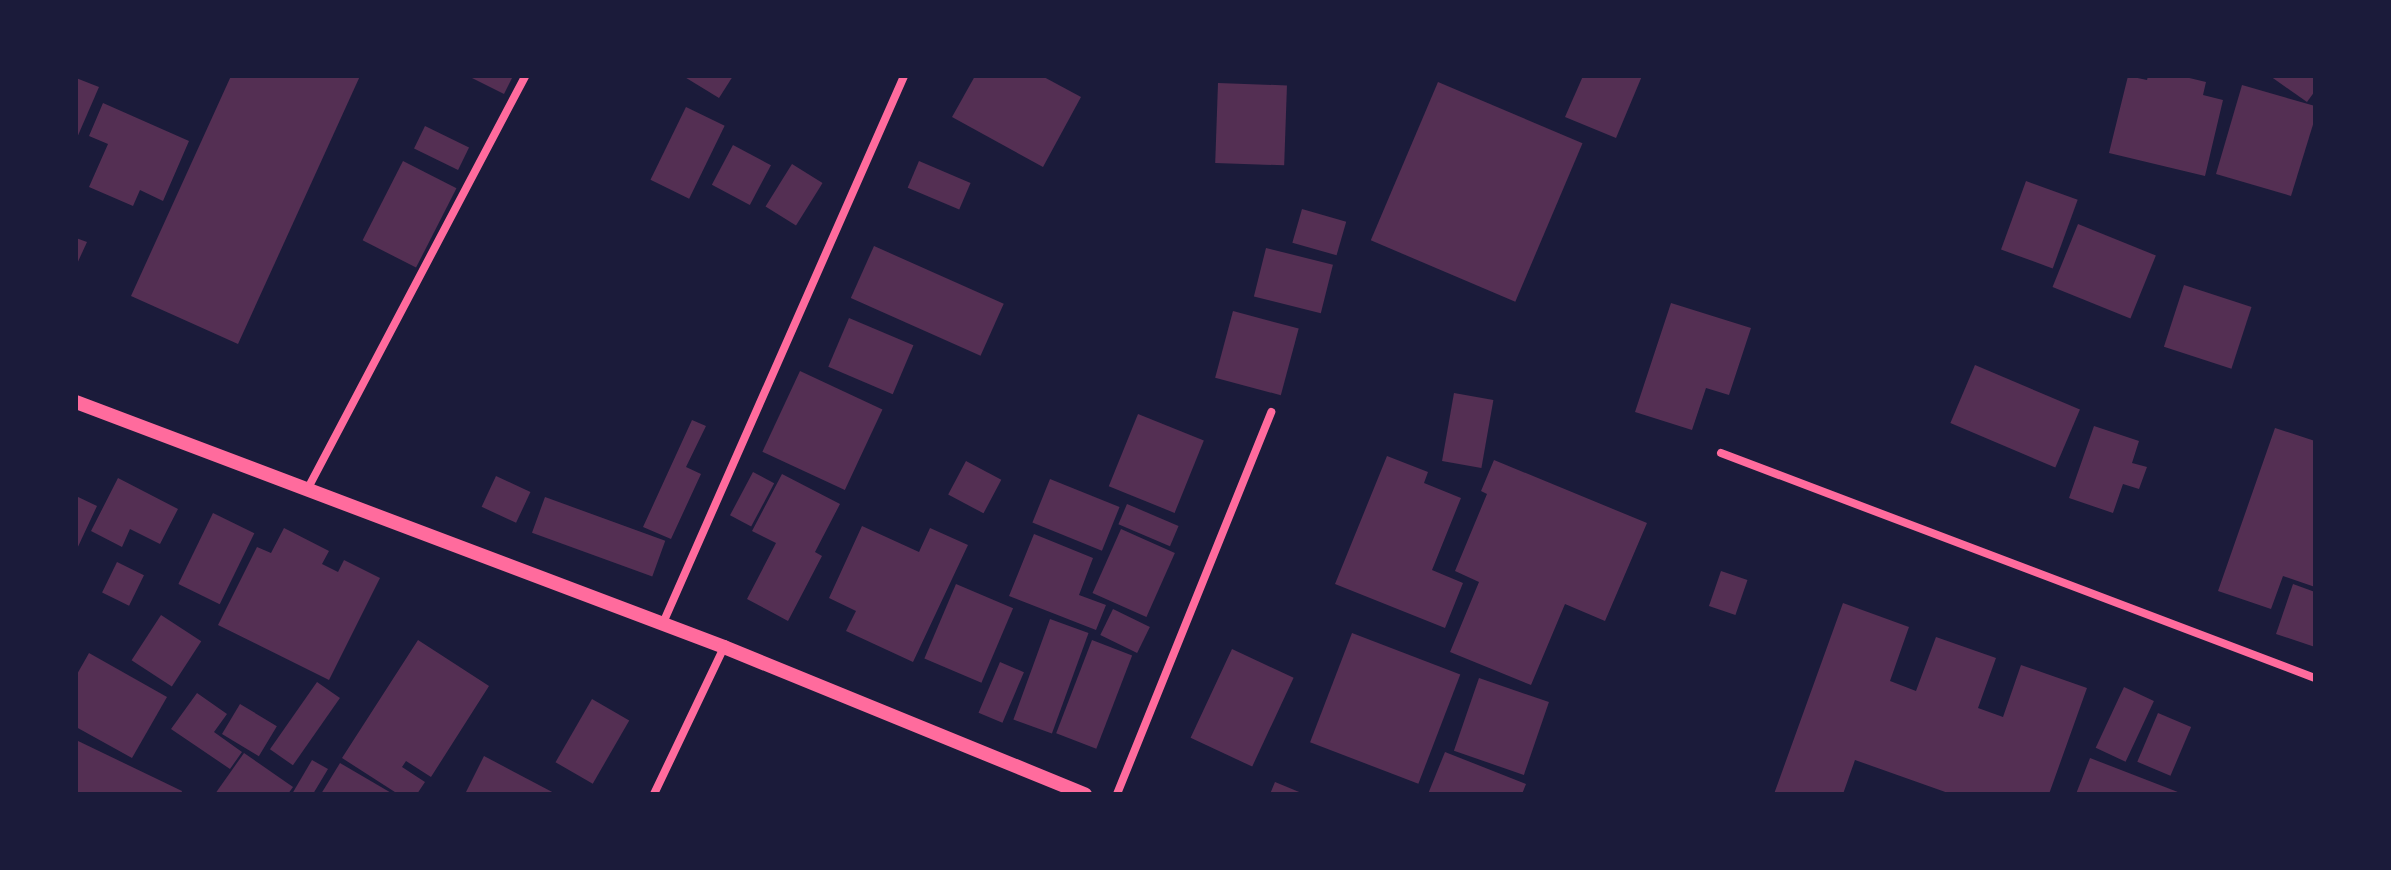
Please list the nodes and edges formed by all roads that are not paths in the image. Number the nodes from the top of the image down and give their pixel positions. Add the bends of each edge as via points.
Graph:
1 (525, 76) edge
2 (904, 76) edge
3 (76, 402) edge
4 (1271, 412) dead end
5 (1721, 453) dead end
6 (307, 490) junction
7 (663, 623) junction
8 (724, 647) junction
9 (2315, 678) edge
10 (654, 794) edge
11 (1085, 794) edge
12 (1117, 794) edge

1 - 6 street
2 - 7 street
3 - 6 street
4 - 12 street
5 - 9 street
6 - 7 street
7 - 8 street
8 - 10 street
8 - 11 street

